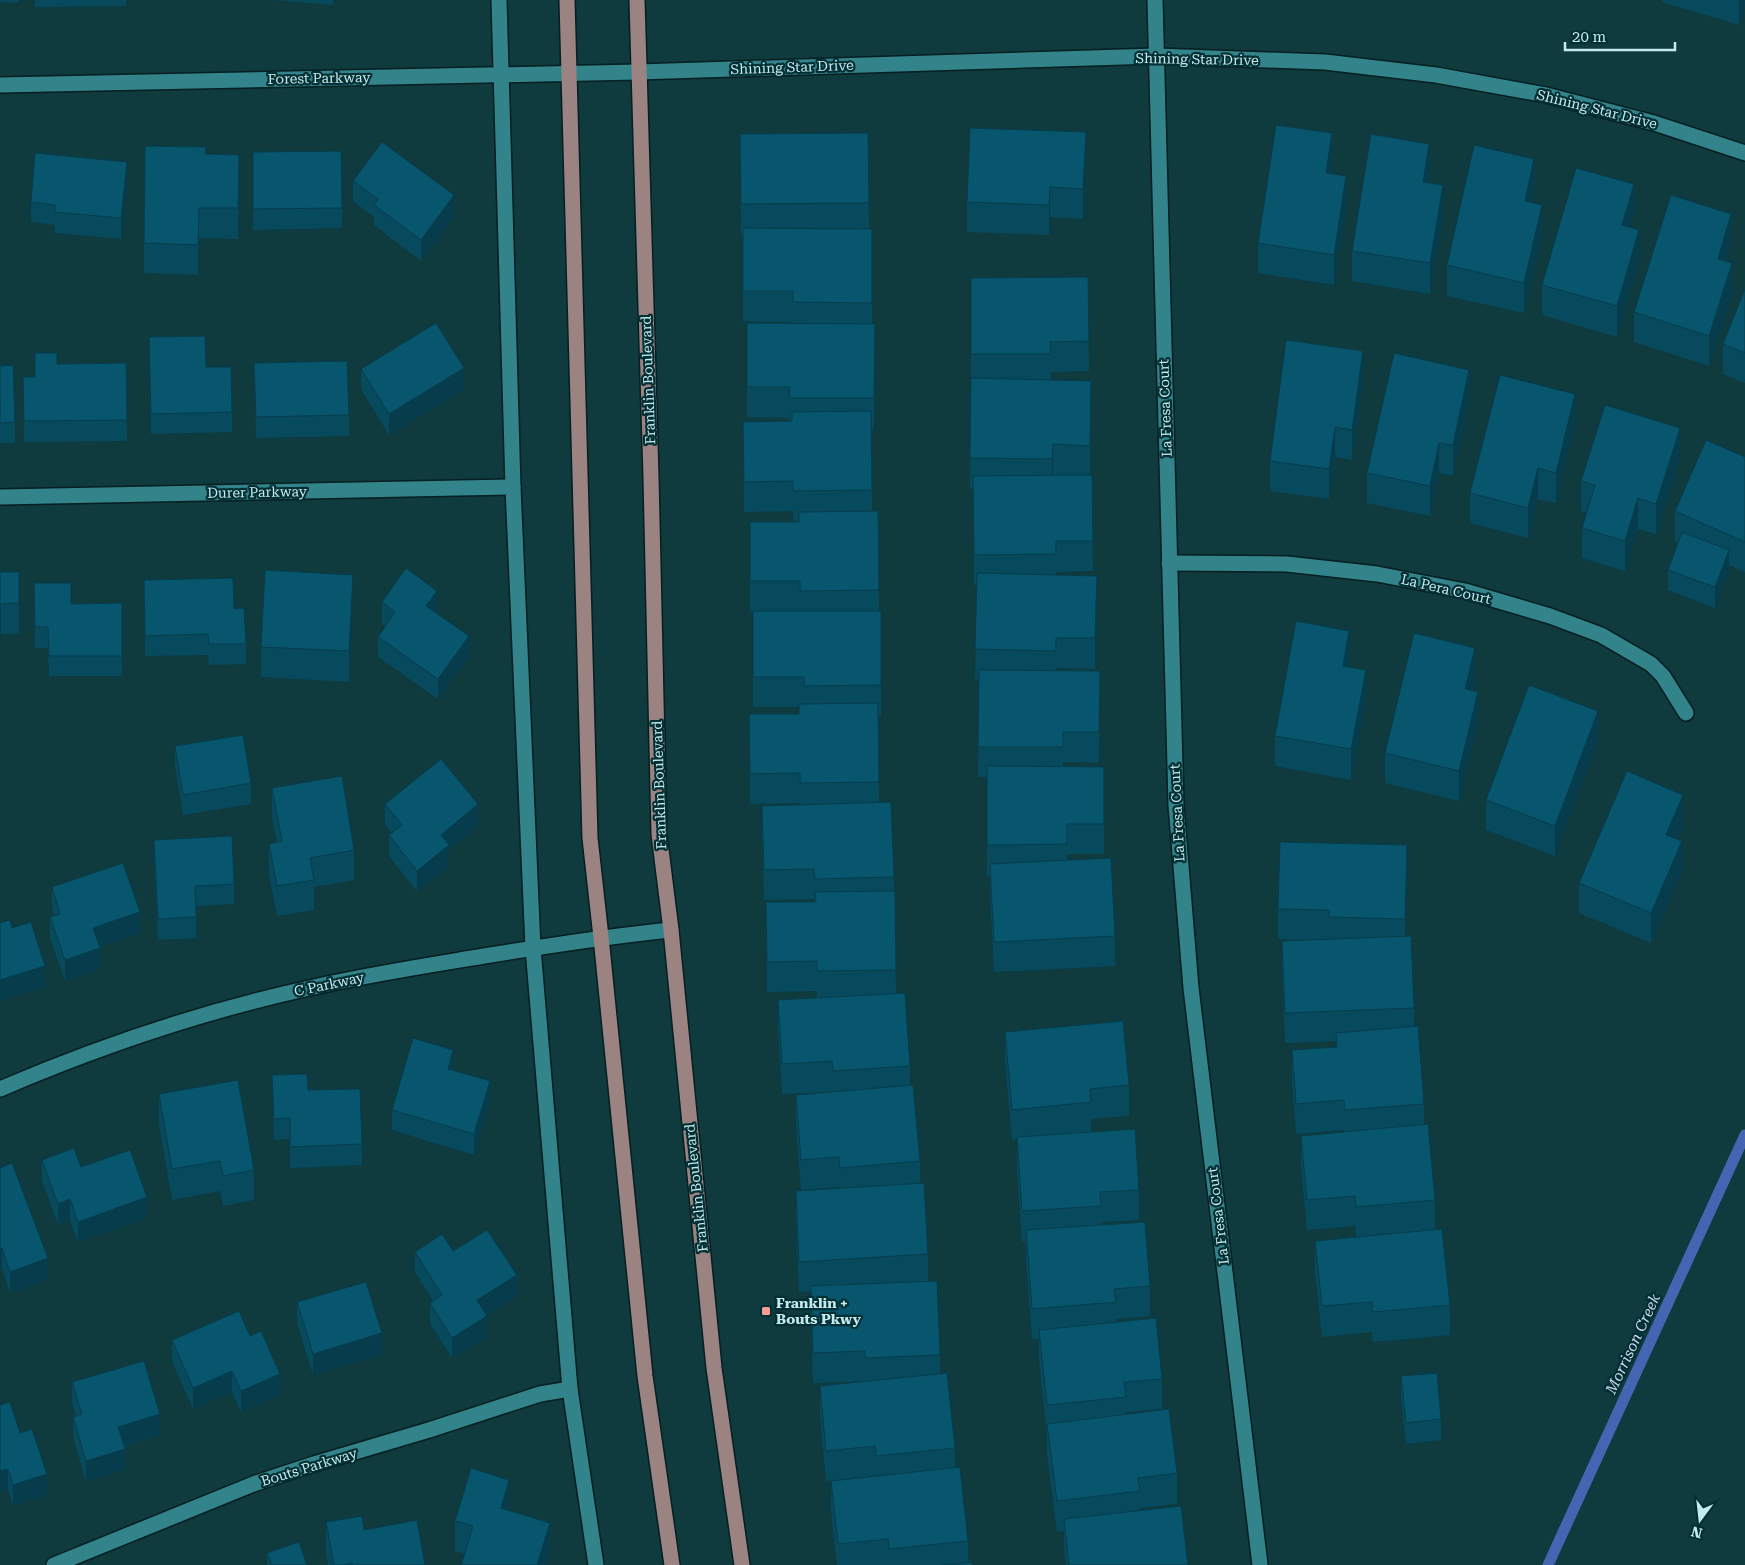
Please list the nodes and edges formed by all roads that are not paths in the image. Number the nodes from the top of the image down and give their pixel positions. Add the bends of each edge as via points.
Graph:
1 (500, 0) edge
2 (567, 0) edge
3 (637, 0) edge
4 (1155, 0) edge
5 (1156, 56) junction
6 (638, 72) junction
7 (568, 73) junction
8 (501, 74) junction
9 (0, 85) edge
10 (1745, 153) edge
11 (513, 487) junction
12 (0, 497) edge
13 (1168, 563) junction
14 (1686, 713) dead end
15 (671, 930) junction
16 (602, 937) junction
17 (534, 948) junction
18 (0, 1089) edge
19 (570, 1389) junction
20 (54, 1565) edge
21 (596, 1565) edge
22 (672, 1565) edge
23 (742, 1565) edge
24 (1260, 1565) edge

1 - 8 street
2 - 7 main road
3 - 6 main road, Franklin Boulevard
4 - 5 street, La Fresa Court
5 - 6 street, Shining Star Drive
5 - 10 street, Shining Star Drive via 1325,62 1436,75 1546,95 1654,123
5 - 13 street, La Fresa Court
6 - 7 street, Forest Parkway
6 - 15 main road, Franklin Boulevard via 659,834
7 - 8 street, Forest Parkway
7 - 16 main road via 590,838
8 - 9 street, Forest Parkway
8 - 11 street
11 - 12 street, Durer Parkway
11 - 17 street
13 - 14 street, La Pera Court via 1287,564 1377,574 1465,592 1550,616 1601,635 1652,664
13 - 24 street, La Fresa Court via 1176,805 1191,988
15 - 16 street, C Parkway
15 - 23 main road, Franklin Boulevard via 714,1368
16 - 17 street, C Parkway
16 - 22 main road via 645,1376
17 - 18 street, C Parkway via 388,971 303,989 173,1024
17 - 19 street
19 - 20 street, Bouts Parkway via 540,1394 256,1483
19 - 21 street

